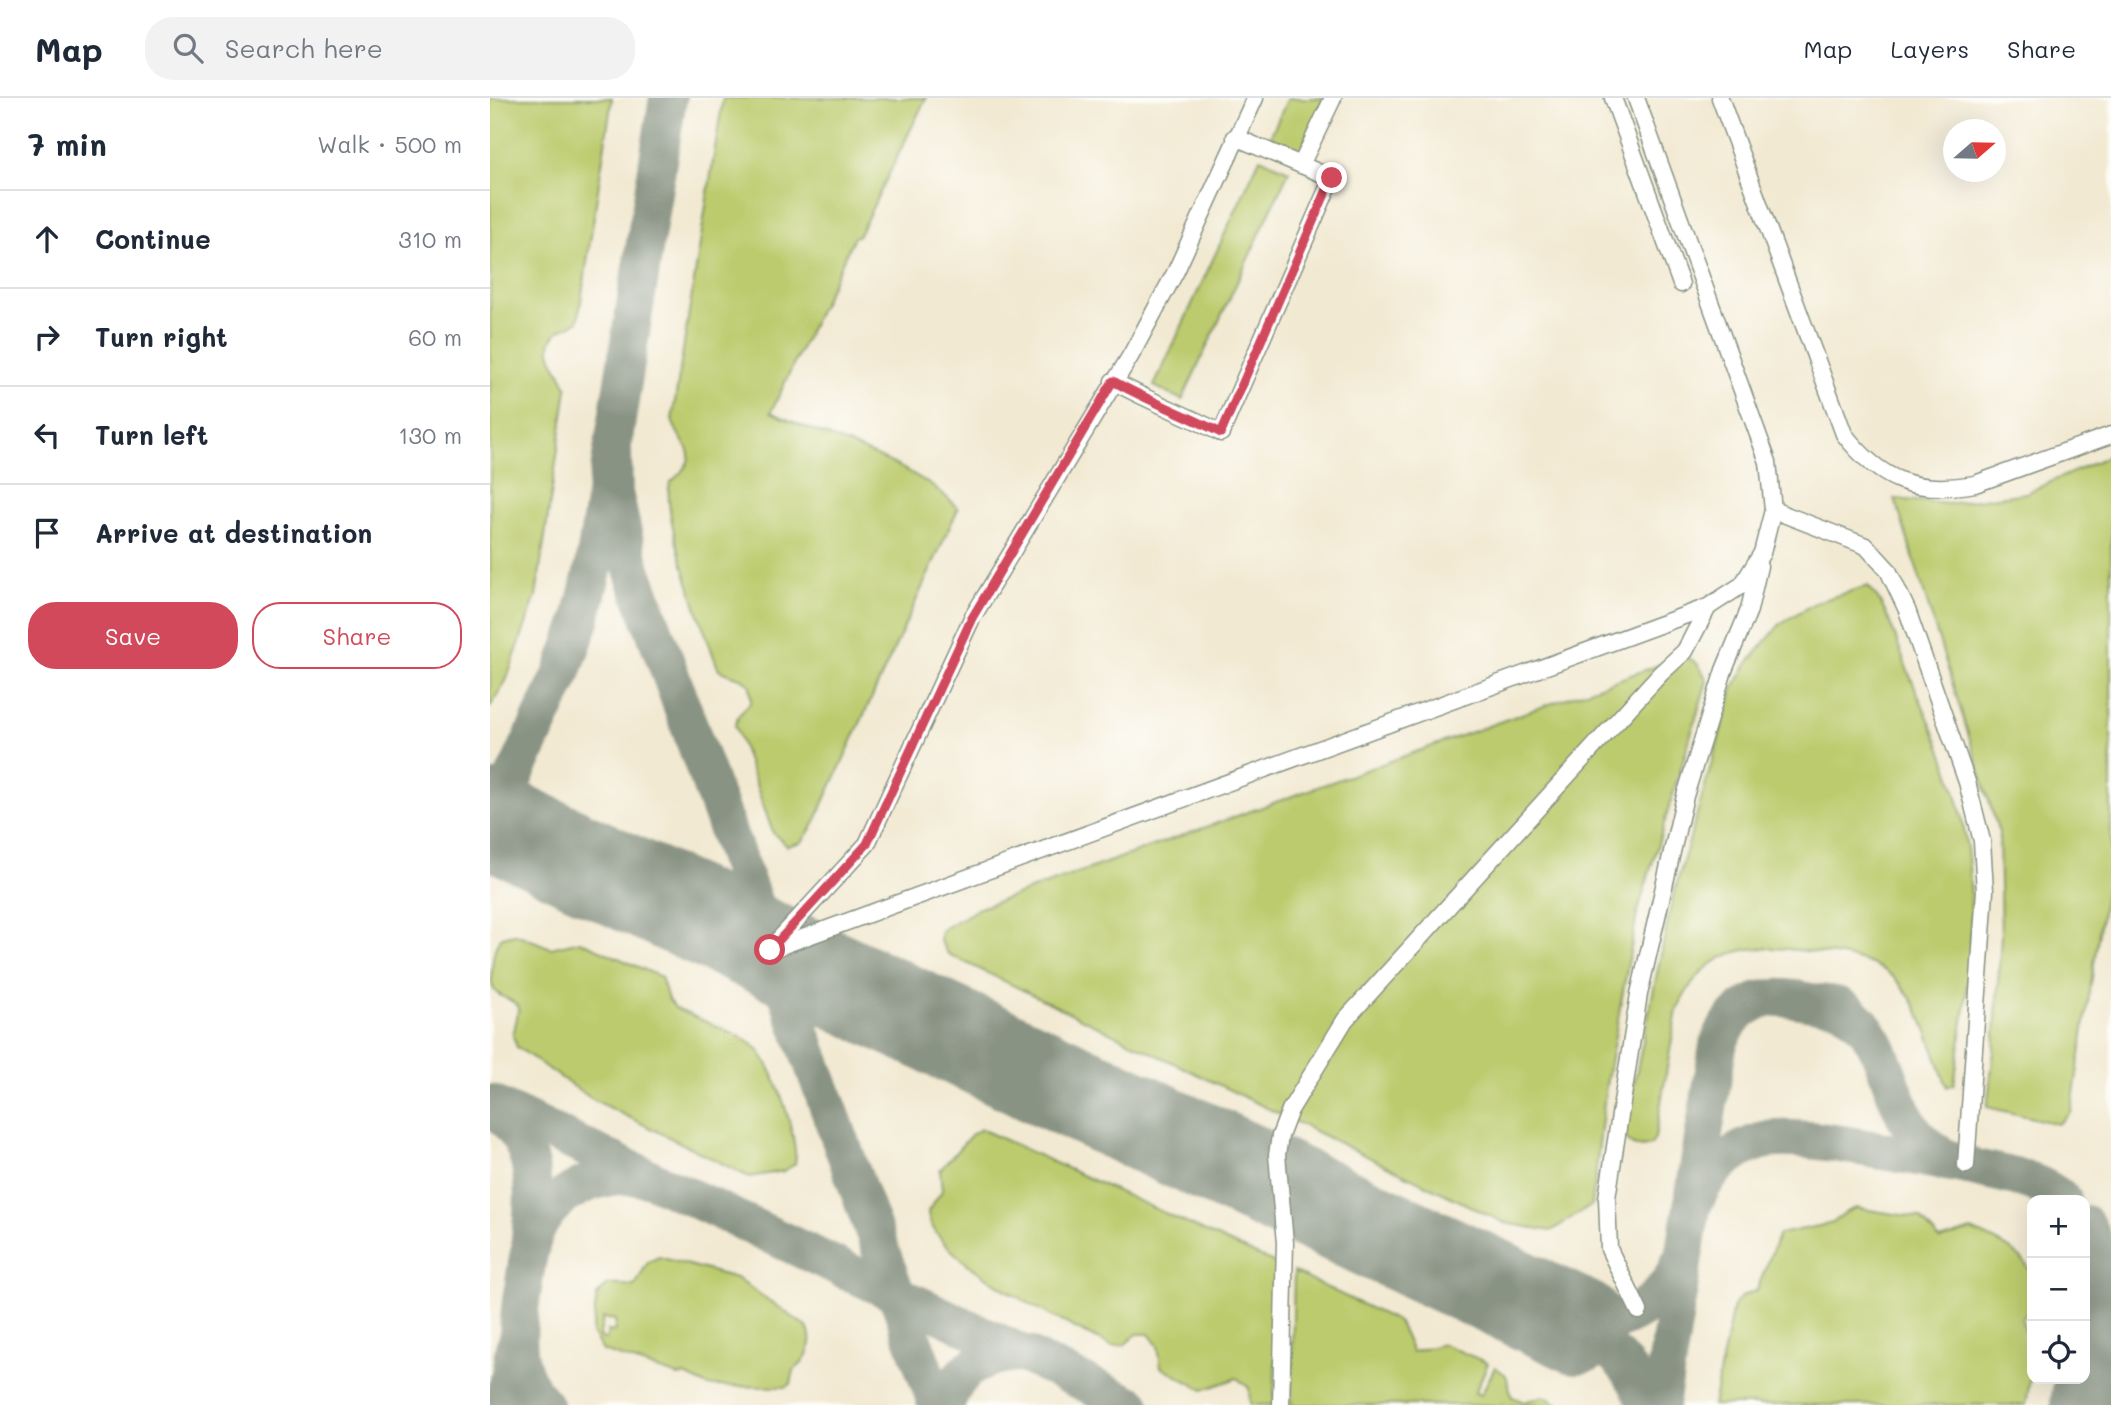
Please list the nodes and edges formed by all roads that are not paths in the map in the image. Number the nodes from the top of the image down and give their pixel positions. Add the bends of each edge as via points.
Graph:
1 (1255, 98) edge
2 (1334, 98) edge
3 (1614, 98) edge
4 (1621, 98) edge
5 (1636, 98) edge
6 (1720, 98) edge
7 (1620, 116) junction
8 (1235, 137) junction
9 (1301, 165) junction
10 (1681, 284) dead end
11 (1113, 381) junction
12 (2111, 435) edge
13 (1773, 510) junction
14 (1762, 553) junction
15 (1708, 607) junction
16 (1966, 1166) dead end
17 (1639, 1311) dead end
18 (1281, 1405) edge

1 - 8 lane
2 - 9 lane
3 - 7 lane
4 - 7 lane
5 - 13 lane via 1768,462
6 - 12 lane via 1841,425 1872,465 1914,486 1957,487
7 - 10 lane
8 - 9 lane
8 - 11 lane via 1176,271
9 - 11 lane via 1332,178 1221,433
11 - 15 lane via 972,618 867,844 770,950
13 - 14 lane
13 - 16 lane via 1866,546 1888,570 1907,610 1968,782 1982,841 1985,891
14 - 15 lane via 1742,585
14 - 17 lane via 1749,610 1724,670 1685,796 1639,994 1607,1198 1609,1249
15 - 18 lane via 1685,651 1345,1020 1290,1110 1277,1155 1284,1243

